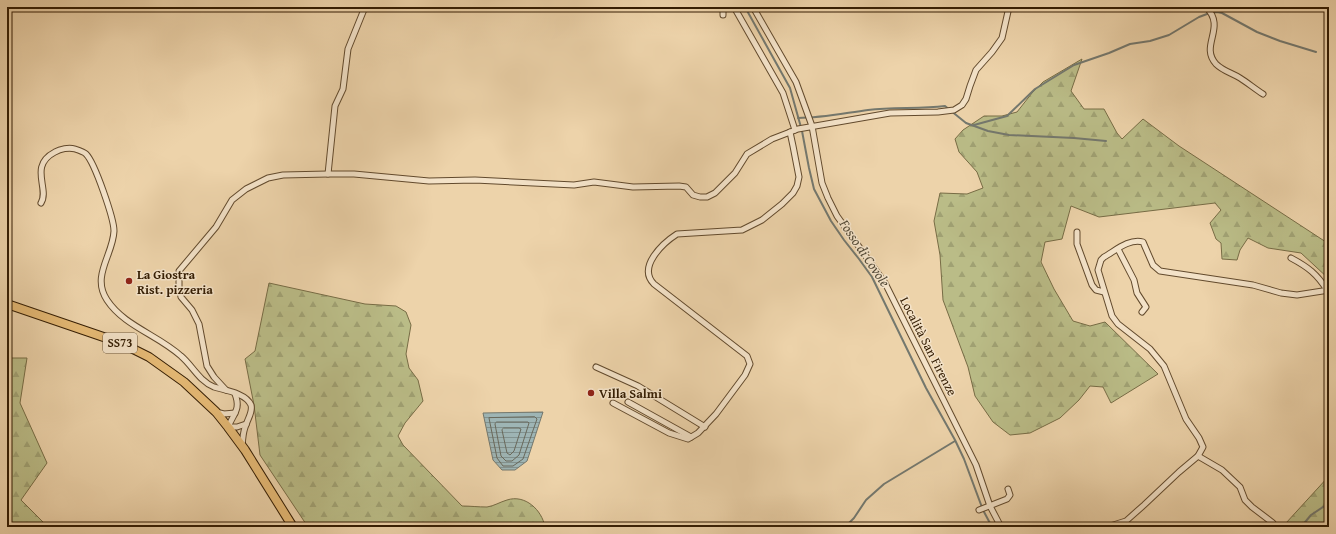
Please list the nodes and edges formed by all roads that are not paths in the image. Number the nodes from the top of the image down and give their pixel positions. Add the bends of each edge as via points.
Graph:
1 (366, 7) edge
2 (723, 7) edge
3 (734, 7) edge
4 (753, 7) edge
5 (1009, 7) edge
6 (1206, 7) edge
7 (723, 15) dead end
8 (1263, 94) dead end
9 (810, 125) junction
10 (794, 130) junction
11 (328, 174) junction
12 (41, 203) dead end
13 (1076, 232) dead end
14 (1118, 249) junction
15 (1291, 258) dead end
16 (1328, 290) edge
17 (1104, 292) junction
18 (7, 304) edge
19 (1142, 312) dead end
20 (596, 367) dead end
21 (226, 390) junction
22 (235, 394) junction
23 (628, 402) dead end
24 (613, 403) dead end
25 (216, 412) junction
26 (235, 414) junction
27 (246, 424) junction
28 (704, 427) junction
29 (228, 428) junction
30 (692, 437) junction
31 (242, 446) junction
32 (1198, 456) junction
33 (1008, 489) dead end
34 (988, 506) junction
35 (979, 510) dead end
36 (292, 527) edge
37 (1001, 527) edge
38 (1107, 527) edge
39 (1272, 527) edge

1 - 11 street via 348,49 343,89 335,106
2 - 7 street
3 - 10 street via 783,93
4 - 9 street, Località San Firenze via 796,82
5 - 9 street via 1002,38 976,70 966,99 954,110 890,113
6 - 8 street via 1215,23 1210,44 1211,54 1216,63
9 - 10 street
9 - 34 street, Località San Firenze via 822,183 828,198 837,216 885,284 976,465
10 - 11 street via 747,154 735,172 715,193 707,197 693,195 686,187 678,186 634,187 594,182 574,185 475,180 429,181
10 - 28 street via 797,186 782,204 762,220 742,230 677,234 655,254 650,264 648,272 654,284 748,356 750,364 745,375
11 - 21 street via 283,175 268,178 246,189 232,200 216,227 179,271 181,297 199,324 207,366
12 - 21 street via 44,196 40,172 49,156 65,149 75,149 86,154 97,176 114,230 102,272 101,284 104,295 112,308 126,320 182,356 206,382
13 - 17 street via 1077,244 1092,285 1096,290
14 - 16 street via 1129,242 1143,242 1153,265 1160,271 1253,285 1297,296
14 - 17 street via 1101,260 1098,270
14 - 19 street via 1134,280 1137,293 1146,307
15 - 16 street via 1306,266
17 - 32 street via 1112,316 1118,324 1150,349 1164,366 1186,419 1203,447
18 - 25 main road, SS73 via 121,343 149,357 184,382
20 - 28 street via 638,386
21 - 22 street
22 - 26 street via 238,401
22 - 27 street via 242,396 250,404 252,410
23 - 30 street
24 - 30 street via 669,433 688,439
25 - 26 street
25 - 29 main road, SS73
26 - 29 street
27 - 29 street
27 - 31 street
28 - 30 street
29 - 31 main road, SS73
31 - 36 main road, SS73
32 - 38 street via 1144,506 1126,520
32 - 39 street via 1222,470 1240,487 1245,500 1273,523
33 - 34 street via 1010,495 1007,500
34 - 35 street
34 - 37 street, Località San Firenze

